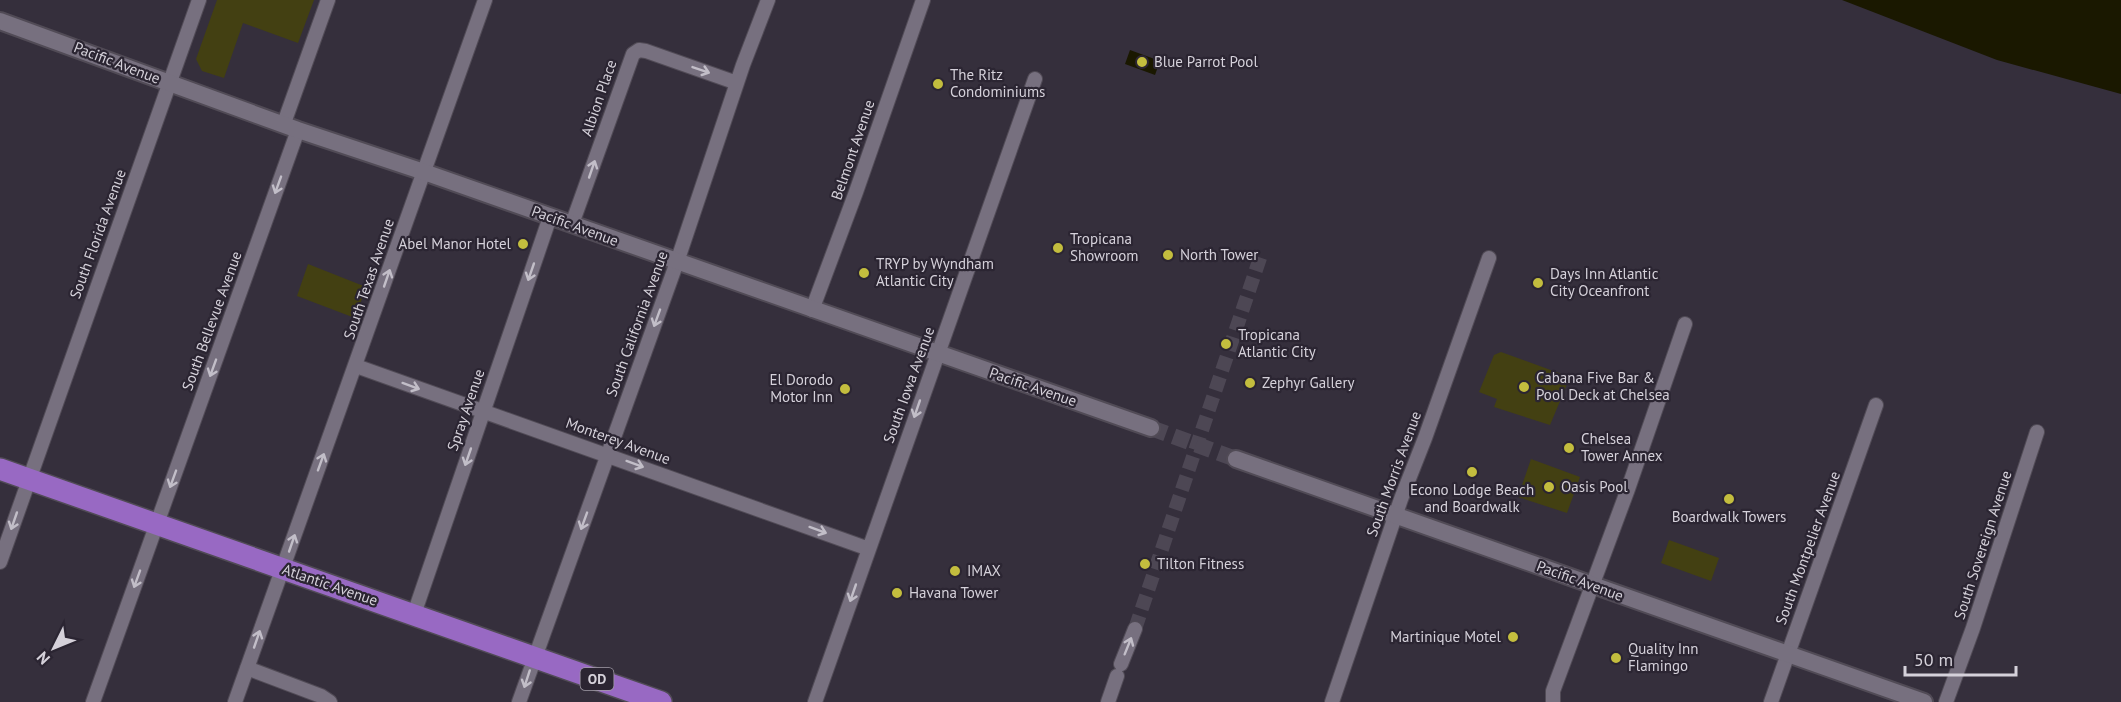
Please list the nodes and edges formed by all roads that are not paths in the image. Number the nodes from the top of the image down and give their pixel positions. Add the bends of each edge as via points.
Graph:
1 (199, 0) edge
2 (328, 0) edge
3 (485, 0) edge
4 (768, 0) edge
5 (923, 0) edge
6 (0, 21) edge
7 (1035, 79) dead end
8 (169, 83) junction
9 (737, 83) junction
10 (291, 127) junction
11 (424, 172) junction
12 (550, 217) junction
13 (572, 224) junction
14 (1489, 258) dead end
15 (677, 262) junction
16 (812, 310) junction
17 (1685, 324) dead end
18 (937, 354) junction
19 (356, 366) junction
20 (1876, 405) dead end
21 (484, 411) junction
22 (1151, 429) tunnel mouth
23 (2037, 432) dead end
24 (608, 455) junction
25 (1236, 459) tunnel mouth
26 (0, 469) edge
27 (29, 479) junction
28 (1395, 515) junction
29 (157, 524) junction
30 (868, 549) junction
31 (0, 562) edge
32 (283, 569) junction
33 (1592, 585) junction
34 (414, 614) junction
35 (1135, 628) tunnel mouth
36 (1788, 653) junction
37 (534, 657) junction
38 (247, 668) junction
39 (93, 702) edge
40 (235, 702) edge
41 (330, 702) edge
42 (519, 702) edge
43 (661, 702) edge
44 (815, 702) edge
45 (1108, 702) edge
46 (1332, 702) edge
47 (1553, 702) edge
48 (1771, 702) edge
49 (1924, 702) edge
50 (1946, 702) edge

1 - 8 street, South Florida Avenue
2 - 10 street, South Bellevue Avenue
3 - 11 street, South Texas Avenue
4 - 9 street, South California Avenue
5 - 16 street, Belmont Avenue
6 - 8 street, Pacific Avenue
7 - 18 street, South Iowa Avenue
8 - 10 street, Pacific Avenue
8 - 27 street, South Florida Avenue
13 -> 9 street, Albion Place via 633,54 646,51
9 - 15 street, South California Avenue
10 - 11 street, Pacific Avenue
10 -> 29 street, South Bellevue Avenue
11 - 12 street, Pacific Avenue
19 -> 11 street, South Texas Avenue
12 - 13 street, Pacific Avenue
12 -> 21 street, Spray Avenue
13 - 15 street, Pacific Avenue
14 - 28 street, South Morris Avenue
15 - 16 street, Pacific Avenue
15 -> 24 street, South California Avenue
16 - 18 street, Pacific Avenue
17 - 33 street
18 - 22 street, Pacific Avenue
18 -> 30 street, South Iowa Avenue
19 -> 21 street, Monterey Avenue
32 -> 19 street, South Texas Avenue
20 - 36 street, South Montpelier Avenue
21 - 24 street, Monterey Avenue
21 -> 34 street, Spray Avenue
23 - 50 street, South Sovereign Avenue
24 -> 30 street, Monterey Avenue
24 -> 37 street, South California Avenue
25 - 28 street, Pacific Avenue
26 - 27 highway, Atlantic Avenue / OD
27 - 29 highway, Atlantic Avenue / OD
27 -> 31 street, South Florida Avenue
28 - 33 street, Pacific Avenue
28 - 46 street, South Morris Avenue
29 - 32 highway, Atlantic Avenue / OD
29 -> 39 street, South Bellevue Avenue
30 -> 44 street, South Iowa Avenue
32 - 34 highway, Atlantic Avenue / OD
38 -> 32 street, South Texas Avenue
33 - 36 street, Pacific Avenue
33 - 47 street via 1553,691
34 - 37 highway, Atlantic Avenue / OD
45 -> 35 street
36 - 48 street, South Montpelier Avenue
36 - 49 street, Pacific Avenue
37 -> 42 street, South California Avenue
37 - 43 highway, Atlantic Avenue / OD
38 - 40 street, South Texas Avenue
38 - 41 street

